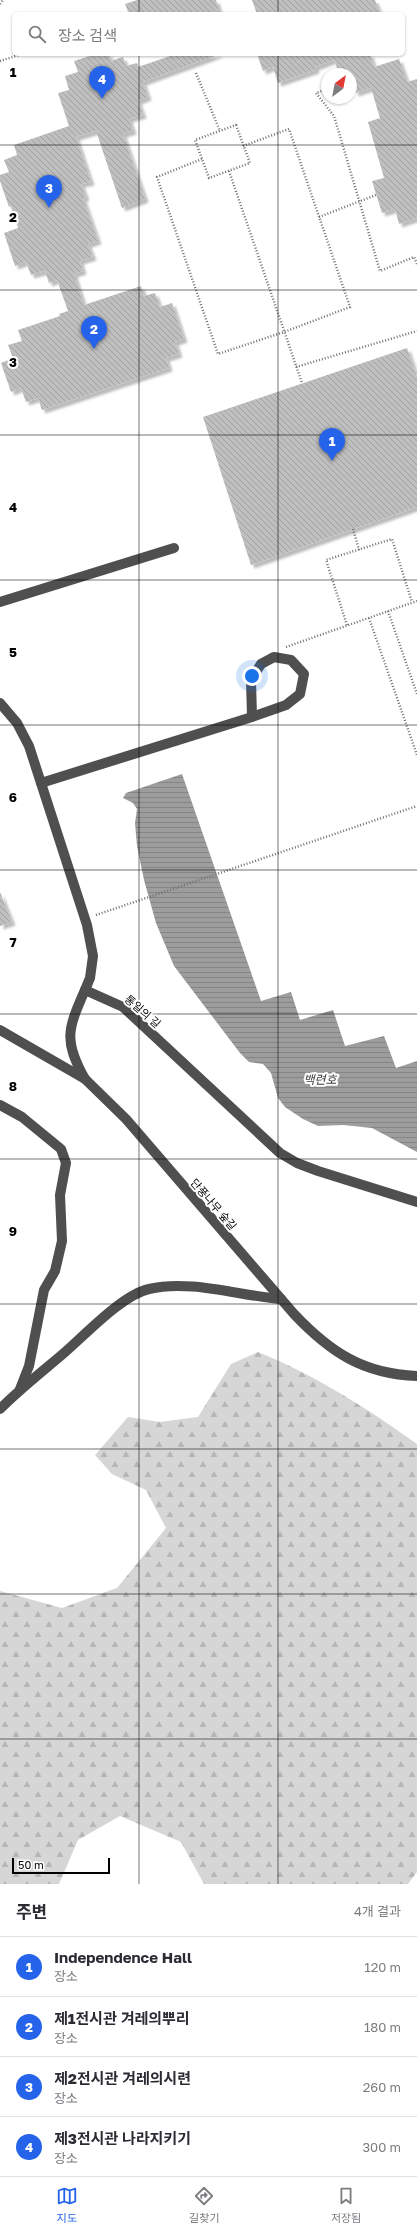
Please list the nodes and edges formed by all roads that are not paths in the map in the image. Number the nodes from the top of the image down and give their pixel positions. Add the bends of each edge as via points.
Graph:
1 (174, 548) dead end
2 (0, 602) edge
3 (0, 704) edge
4 (252, 717) junction
5 (41, 783) junction
6 (85, 990) junction
7 (0, 1030) edge
8 (85, 1079) junction
9 (0, 1104) edge
10 (417, 1202) edge
11 (281, 1299) junction
12 (417, 1376) edge
13 (16, 1392) junction
14 (0, 1397) edge
15 (0, 1409) edge

1 - 2 street
3 - 5 street via 20,729 29,746
4 - 4 street via 286,705 300,694 304,674 291,660 274,657 261,664 252,680
4 - 5 street
5 - 6 street via 85,918 93,956 90,978
6 - 8 street via 68,1035 77,1065
6 - 10 street, 통일의 길 via 123,1007 280,1153 318,1171
7 - 8 street, 단풍나무 숲길
8 - 11 street, 단풍나무 숲길 via 126,1118
9 - 13 street via 22,1117 60,1149 66,1163 60,1195 62,1241 55,1271 44,1290 28,1366
11 - 12 street, 단풍나무 숲길 via 307,1328 350,1360 374,1369
11 - 13 street via 206,1288 175,1286 148,1289 126,1299
13 - 14 street
13 - 15 street

